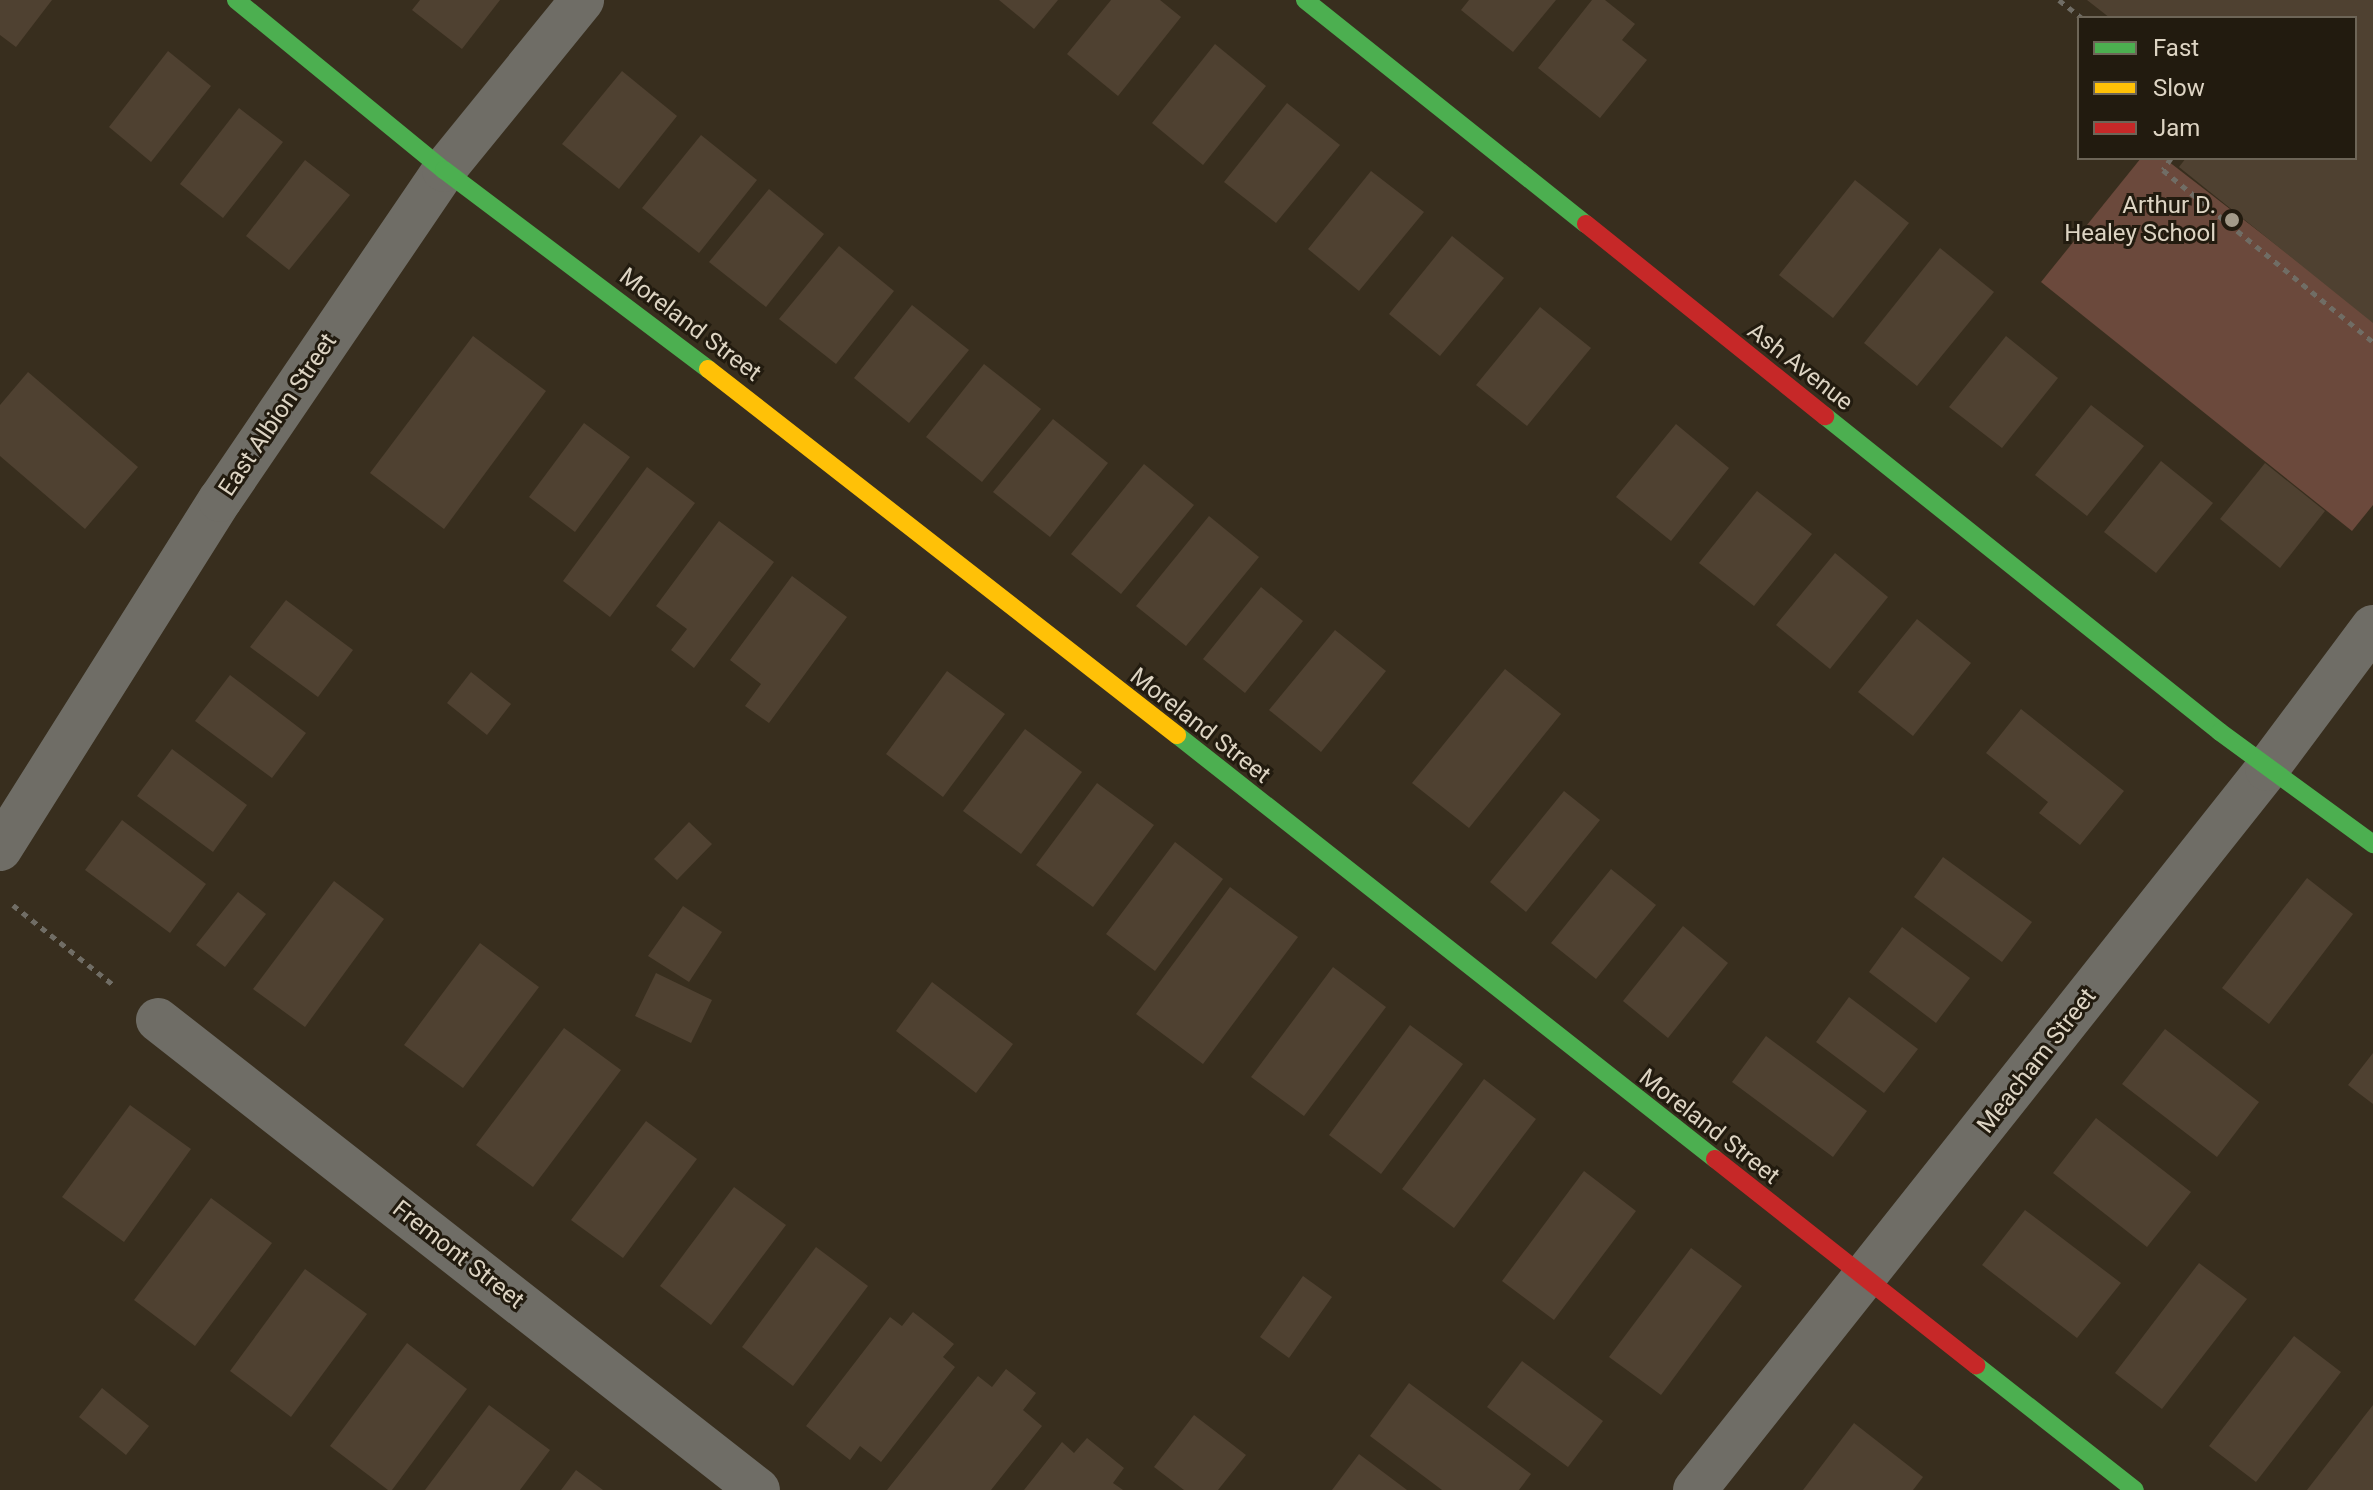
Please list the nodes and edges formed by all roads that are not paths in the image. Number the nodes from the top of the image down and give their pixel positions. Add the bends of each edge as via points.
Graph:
1 (236, 0) edge
2 (582, 0) edge
3 (1305, 0) edge
4 (444, 170) junction
5 (2373, 627) edge
6 (2267, 769) junction
7 (2373, 844) edge
8 (0, 849) edge
9 (158, 1020) road end
10 (1864, 1280) junction
11 (758, 1490) edge
12 (1695, 1490) edge
13 (2135, 1490) edge

1 - 4 street, Moreland Street
2 - 4 street, East Albion Street
3 - 6 street, Ash Avenue
4 - 8 street, East Albion Street via 220,500
4 - 10 street, Moreland Street via 778,421
5 - 6 street, Meacham Street
6 - 7 street, Ash Avenue
6 - 10 street, Meacham Street
9 - 11 street, Fremont Street
10 - 12 street, Meacham Street
10 - 13 street, Moreland Street

